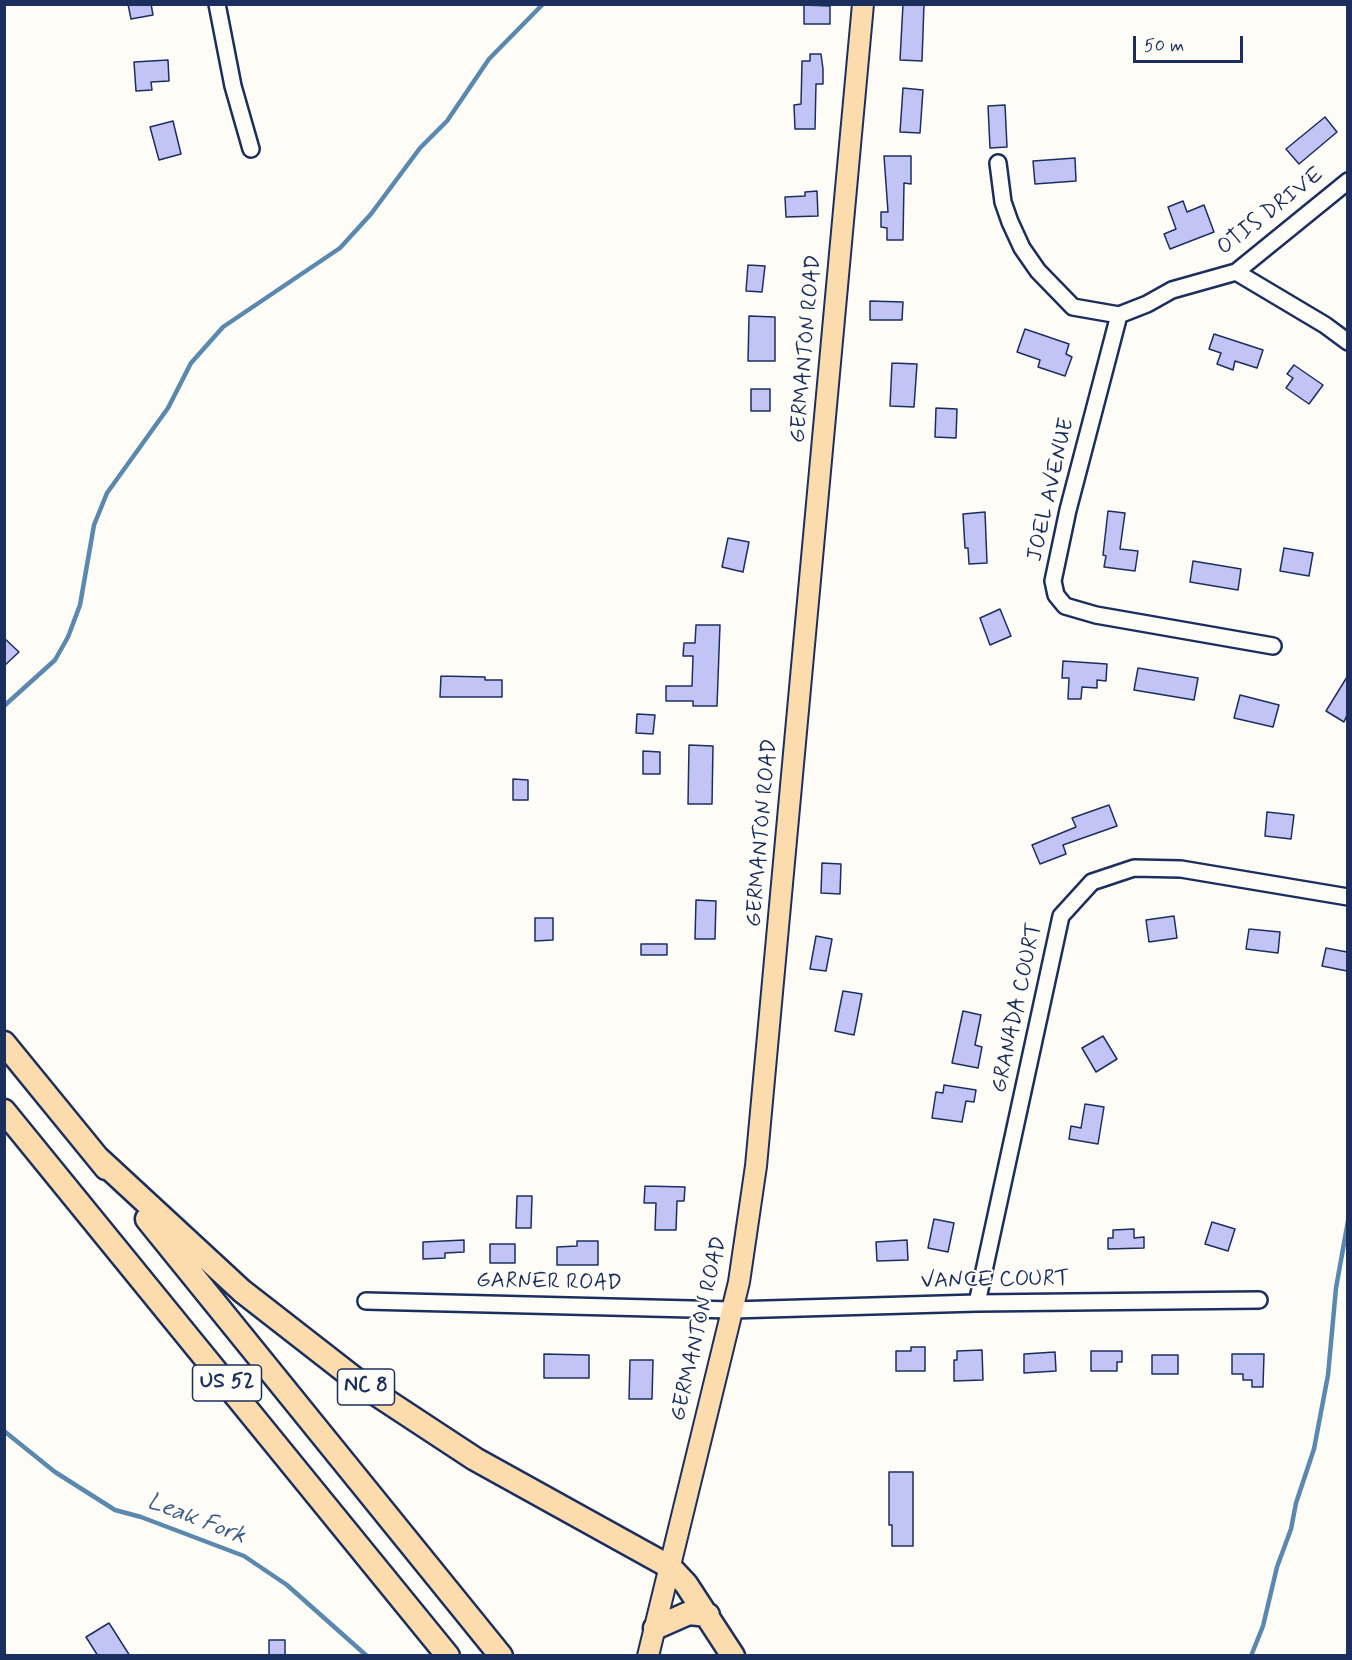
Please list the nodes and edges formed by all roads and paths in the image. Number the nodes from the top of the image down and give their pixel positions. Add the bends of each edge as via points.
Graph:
1 (217, 4) edge
2 (863, 4) edge
3 (251, 149) dead end
4 (998, 163) dead end
5 (1347, 181) edge
6 (1236, 272) junction
7 (1119, 315) junction
8 (1347, 342) edge
9 (1274, 646) dead end
10 (1347, 897) edge
11 (4, 1043) edge
12 (4, 1112) edge
13 (97, 1157) junction
14 (1259, 1300) dead end
15 (366, 1301) dead end
16 (976, 1303) junction
17 (732, 1310) junction
18 (670, 1568) junction
19 (708, 1615) junction
20 (655, 1628) junction
21 (448, 1656) edge
22 (501, 1656) edge
23 (648, 1656) edge
24 (733, 1656) edge

1 - 3 street via 233,86
2 - 17 main road, GERMANTON ROAD via 762,1113
4 - 7 street via 1010,222 1038,271 1073,307
5 - 6 street, OTIS DRIVE
6 - 7 street, OTIS DRIVE via 1172,290
6 - 8 street
7 - 9 street, JOEL AVENUE via 1068,510 1053,581 1056,595 1065,606 1096,615
10 - 16 street, GRANADA COURT via 1182,869 1134,868 1092,882 1061,916
11 - 13 highway, US 52
12 - 21 highway, US 52
13 - 18 highway, NC 8 via 242,1291 364,1386 475,1460
13 - 22 highway, US 52
14 - 16 street, VANCE COURT
15 - 17 street, GARNER ROAD
16 - 17 street, VANCE COURT
17 - 18 main road, GERMANTON ROAD
18 - 19 highway
18 - 20 main road, GERMANTON ROAD
19 - 20 highway via 688,1613
19 - 24 highway
20 - 23 main road, GERMANTON ROAD

